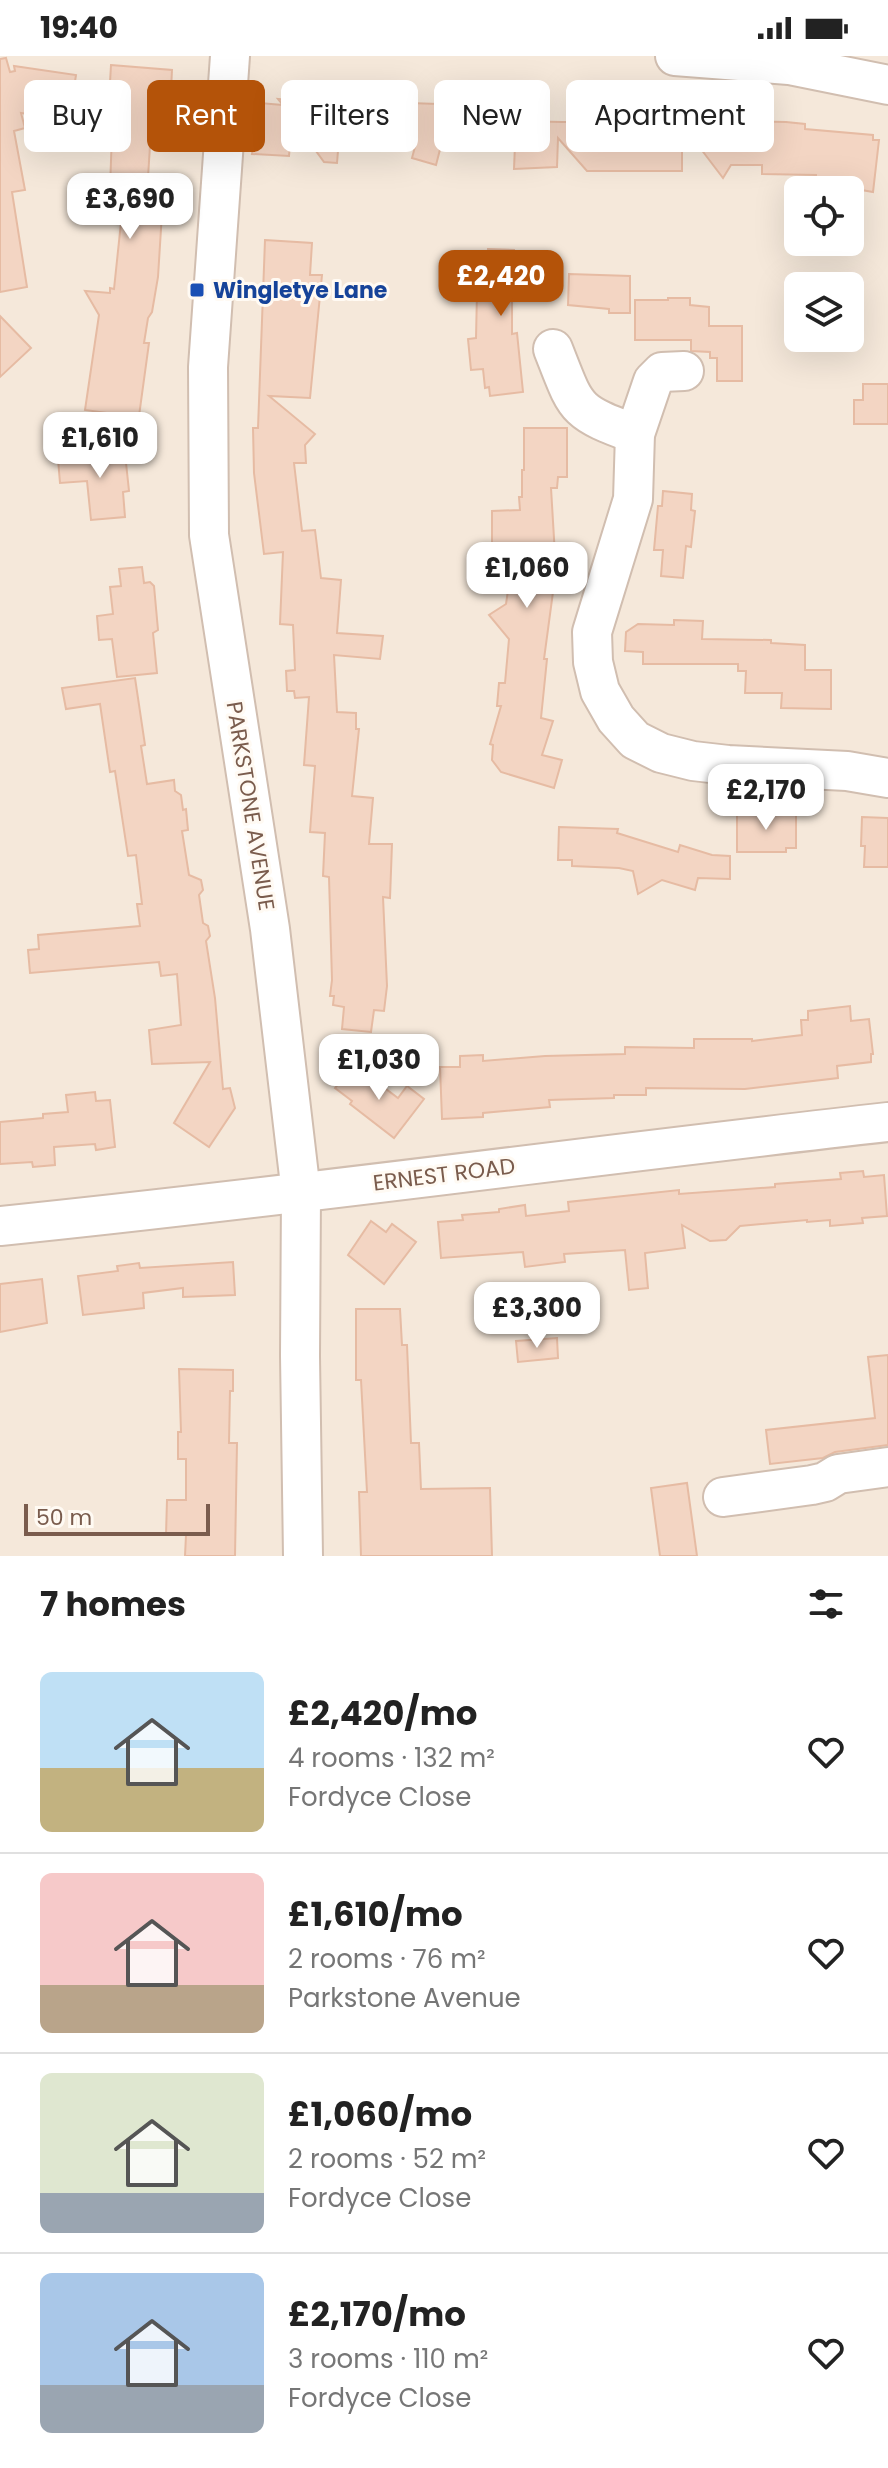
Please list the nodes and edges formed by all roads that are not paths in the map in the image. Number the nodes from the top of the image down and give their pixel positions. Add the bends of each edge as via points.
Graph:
1 (230, 56) edge
2 (675, 56) edge
3 (888, 85) edge
4 (553, 349) dead end
5 (684, 371) dead end
6 (639, 424) junction
7 (888, 778) edge
8 (888, 1122) edge
9 (301, 1193) junction
10 (0, 1226) edge
11 (888, 1467) edge
12 (723, 1497) dead end
13 (303, 1556) edge

1 - 9 street, PARKSTONE AVENUE via 208,367 209,535 270,929
2 - 3 street via 789,65
4 - 6 street via 582,410 593,418
5 - 6 street via 662,372 653,381
6 - 7 street via 633,499 592,632 600,691 616,719 635,740 693,761
8 - 9 street, ERNEST ROAD
9 - 10 street, ERNEST ROAD
9 - 13 street, PARKSTONE AVENUE
11 - 12 street via 838,1474 812,1485

